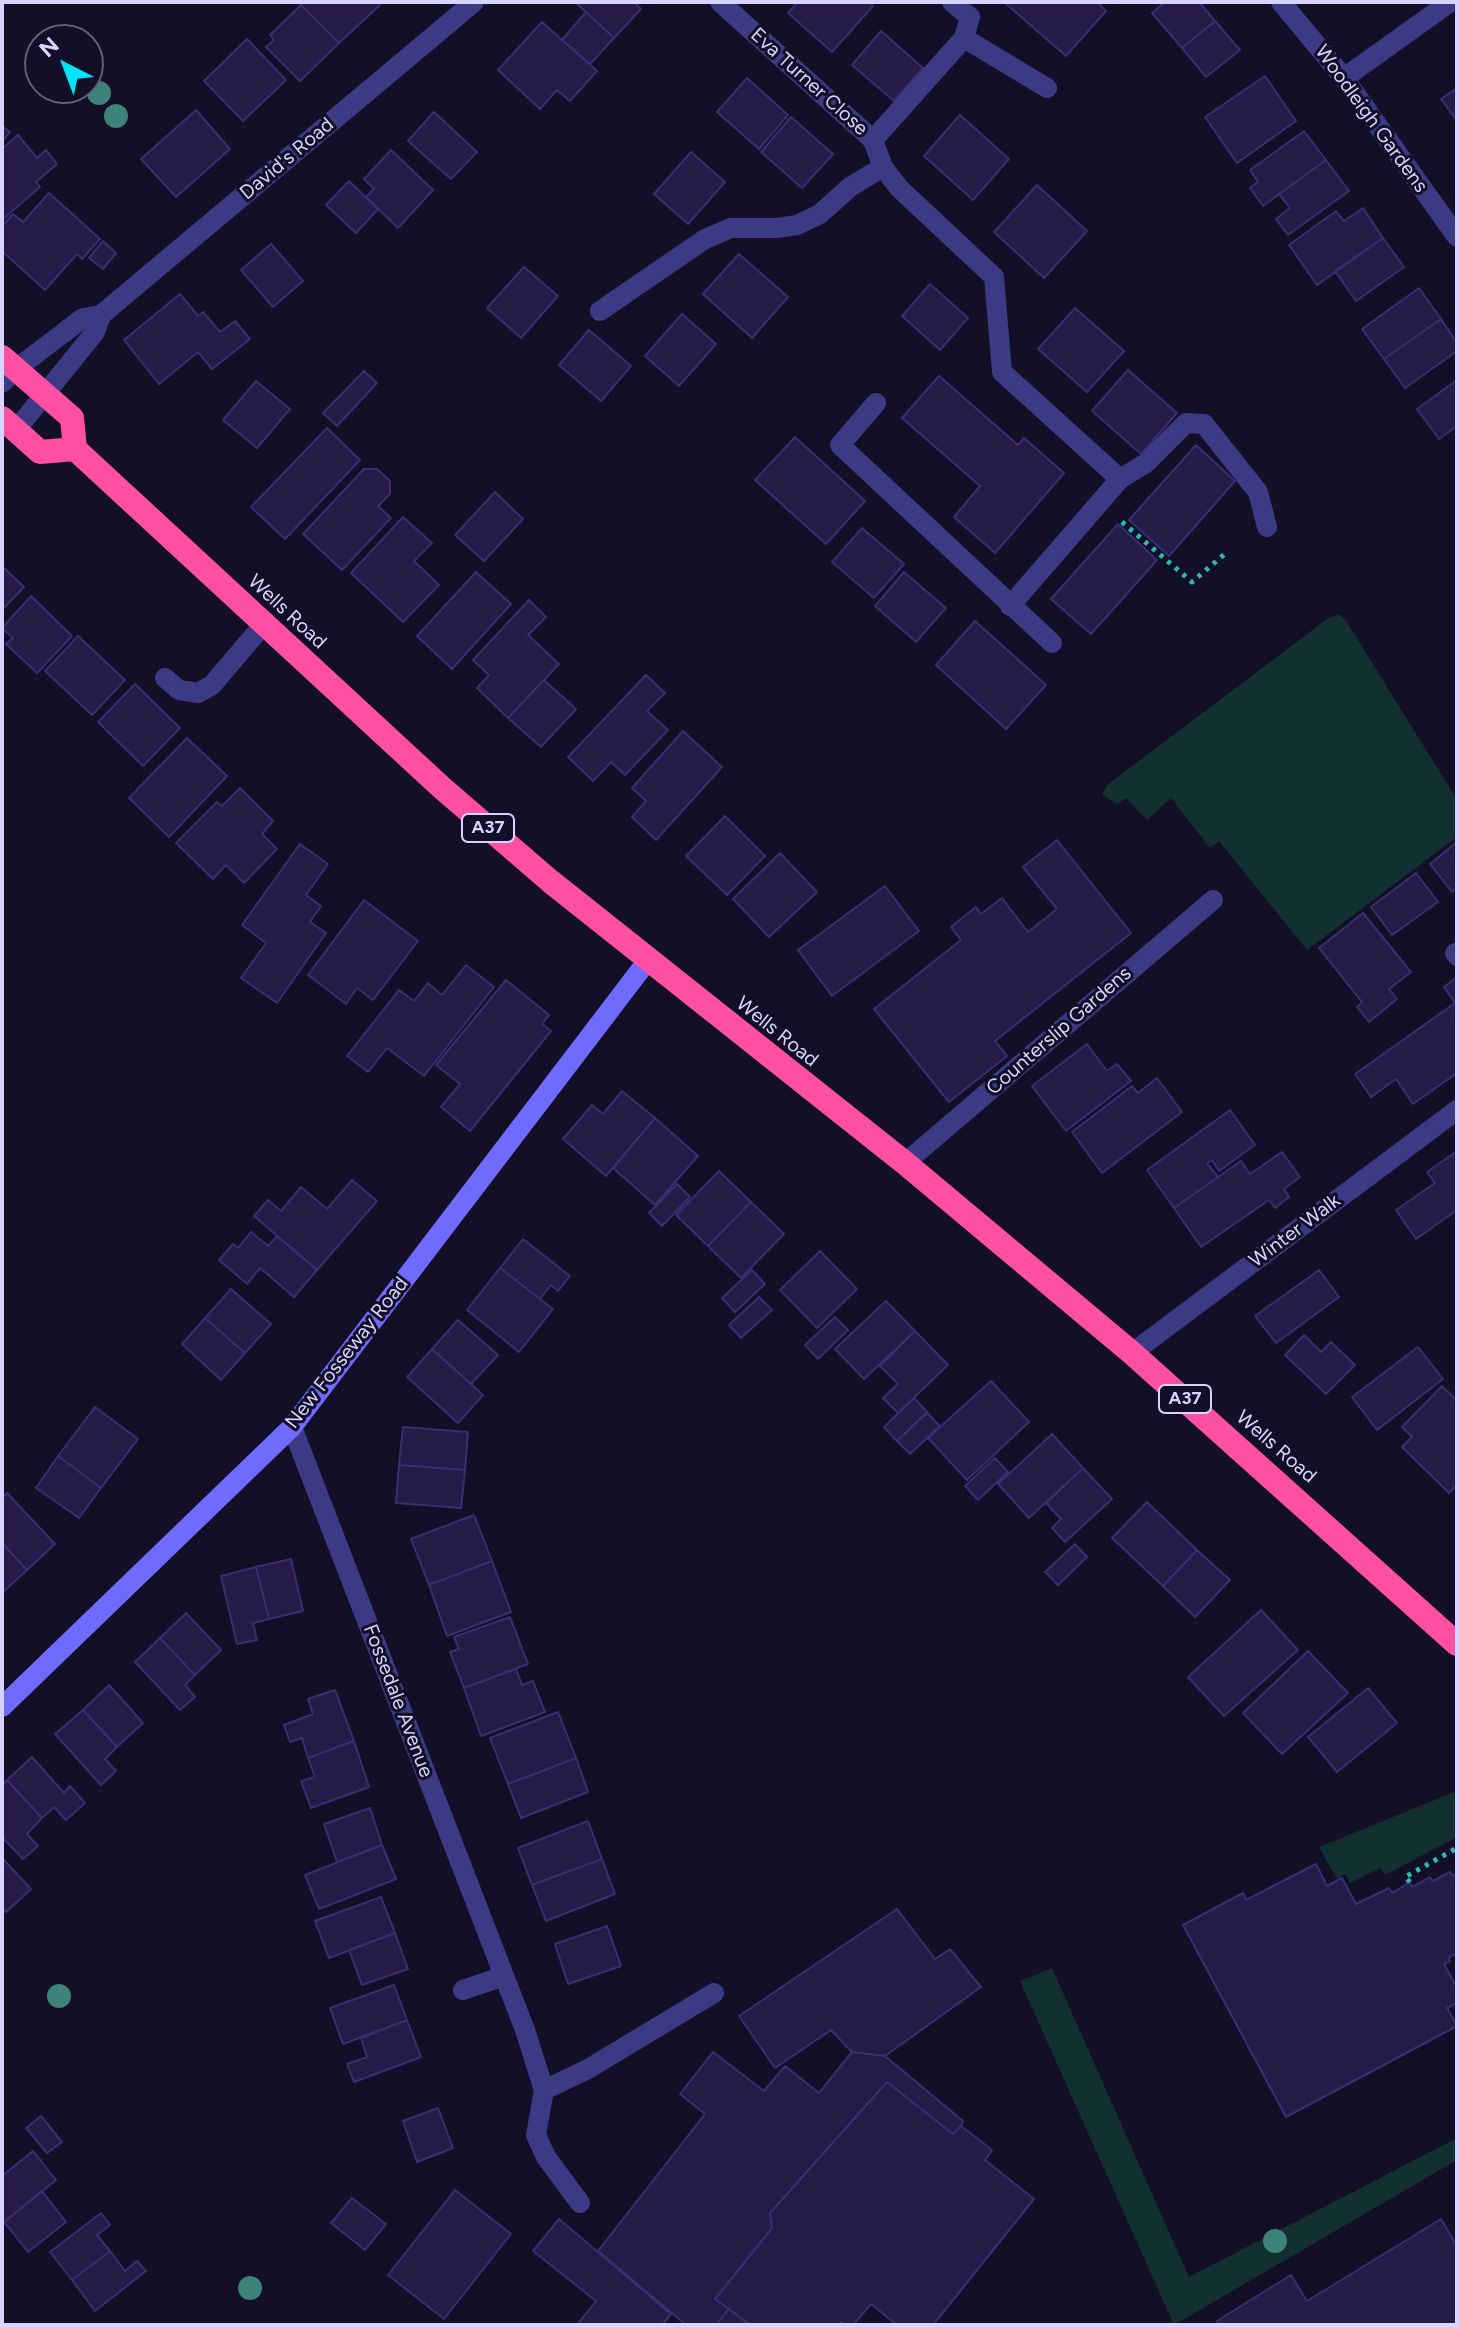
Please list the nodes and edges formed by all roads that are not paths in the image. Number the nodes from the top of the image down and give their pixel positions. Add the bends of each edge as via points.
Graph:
1 (474, 2) edge
2 (720, 2) edge
3 (952, 2) edge
4 (1281, 2) edge
5 (1450, 2) edge
6 (964, 38) junction
7 (1344, 78) junction
8 (1047, 88) dead end
9 (873, 140) junction
10 (883, 167) junction
11 (1457, 237) edge
12 (600, 311) dead end
13 (101, 315) junction
14 (7, 369) edge
15 (46, 394) junction
16 (876, 403) dead end
17 (9, 424) edge
18 (75, 449) junction
19 (1120, 479) junction
20 (1267, 527) dead end
21 (1010, 606) junction
22 (264, 624) junction
23 (1052, 643) dead end
24 (165, 678) dead end
25 (1213, 900) dead end
26 (648, 960) junction
27 (1457, 1110) edge
28 (905, 1163) junction
29 (1132, 1353) junction
30 (292, 1427) junction
31 (1457, 1644) edge
32 (2, 1707) edge
33 (504, 1976) junction
34 (463, 1990) dead end
35 (714, 1993) dead end
36 (544, 2090) junction
37 (580, 2203) dead end

1 - 13 street, David's Road
2 - 9 street, Eva Turner Close
3 - 6 street via 970,17
4 - 7 street, Woodleigh Gardens
5 - 7 street
6 - 8 street
6 - 9 street
7 - 11 street, Woodleigh Gardens
9 - 10 street, Eva Turner Close
10 - 12 street via 797,225 731,228 705,239
10 - 19 street, Eva Turner Close via 994,277 1002,372
13 - 14 street, David's Road via 83,318
13 - 15 street, David's Road via 95,332
14 - 15 highway
15 - 17 street, David's Road
15 - 18 highway via 72,418
16 - 21 street via 840,445
17 - 18 highway via 40,452
18 - 22 highway, Wells Road / A37
19 - 20 street via 1146,463 1186,423 1204,424 1258,492
19 - 21 street
21 - 23 street
22 - 24 street via 212,685 198,693 179,690
22 - 26 highway, Wells Road / A37 via 441,787
25 - 28 street, Counterslip Gardens
26 - 28 highway, Wells Road / A37
26 - 30 street, New Fosseway Road
27 - 29 street, Winter Walk
28 - 29 highway, Wells Road / A37
29 - 31 highway, Wells Road / A37
30 - 32 street, New Fosseway Road
30 - 33 street, Fossedale Avenue
33 - 34 street
33 - 36 street, Fossedale Avenue
35 - 36 street
36 - 37 street via 536,2135

